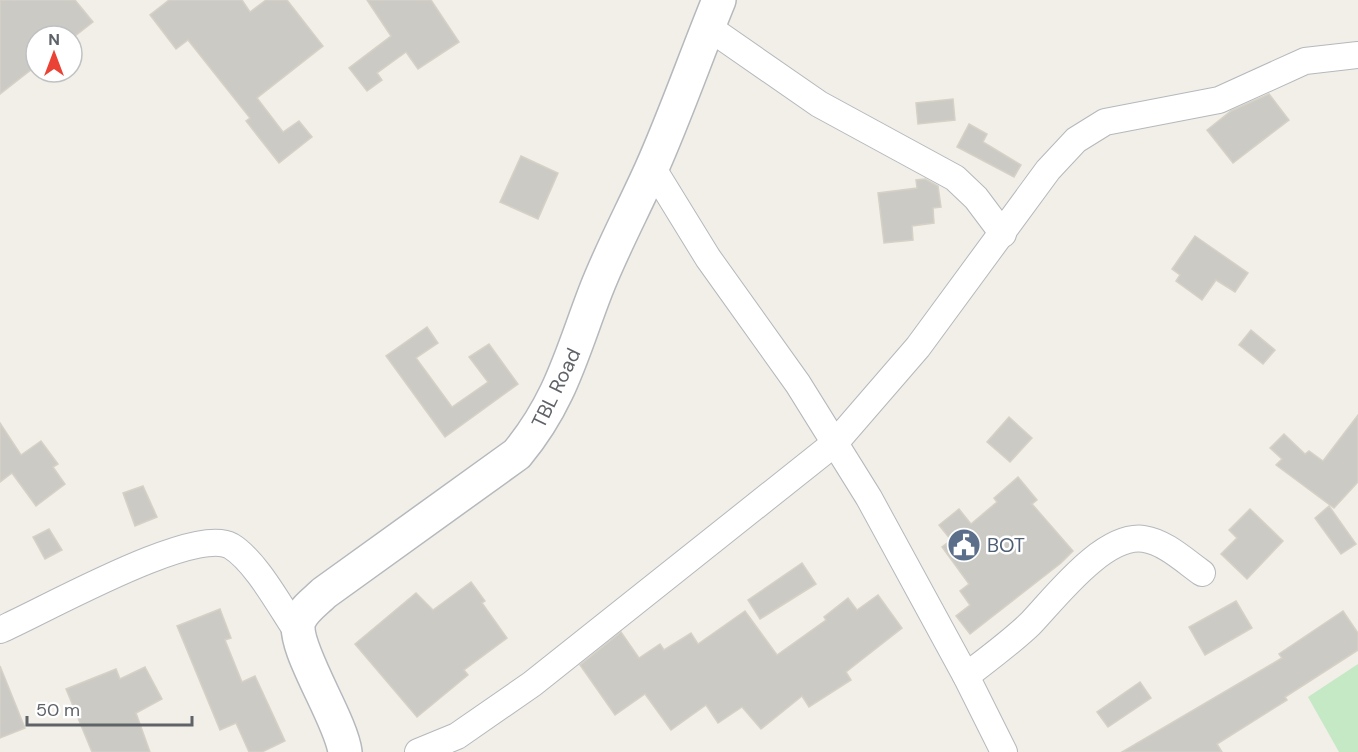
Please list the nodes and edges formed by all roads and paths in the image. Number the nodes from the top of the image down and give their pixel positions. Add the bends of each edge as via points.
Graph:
1 (714, 14) edge
2 (1358, 55) edge
3 (652, 167) junction
4 (1003, 234) junction
5 (835, 443) junction
6 (1202, 573) dead end
7 (0, 630) edge
8 (298, 633) junction
9 (966, 676) junction
10 (345, 752) edge
11 (418, 752) edge
12 (1004, 752) edge

1 - 3 street, TBL Road
1 - 4 street via 819,104 955,178
2 - 4 street via 1305,61 1219,100 1105,122 1076,140 1048,170
3 - 5 street via 708,258 766,336
3 - 8 street, TBL Road via 596,289 564,378 537,429 517,454 324,593 303,615
4 - 5 street via 918,347
5 - 9 street
5 - 11 street via 532,684 457,736
6 - 9 street via 1157,542 1141,538 1125,541 1082,569 1030,623
7 - 8 street via 155,557 217,541 231,546 246,560
8 - 10 street via 342,734
9 - 12 street

